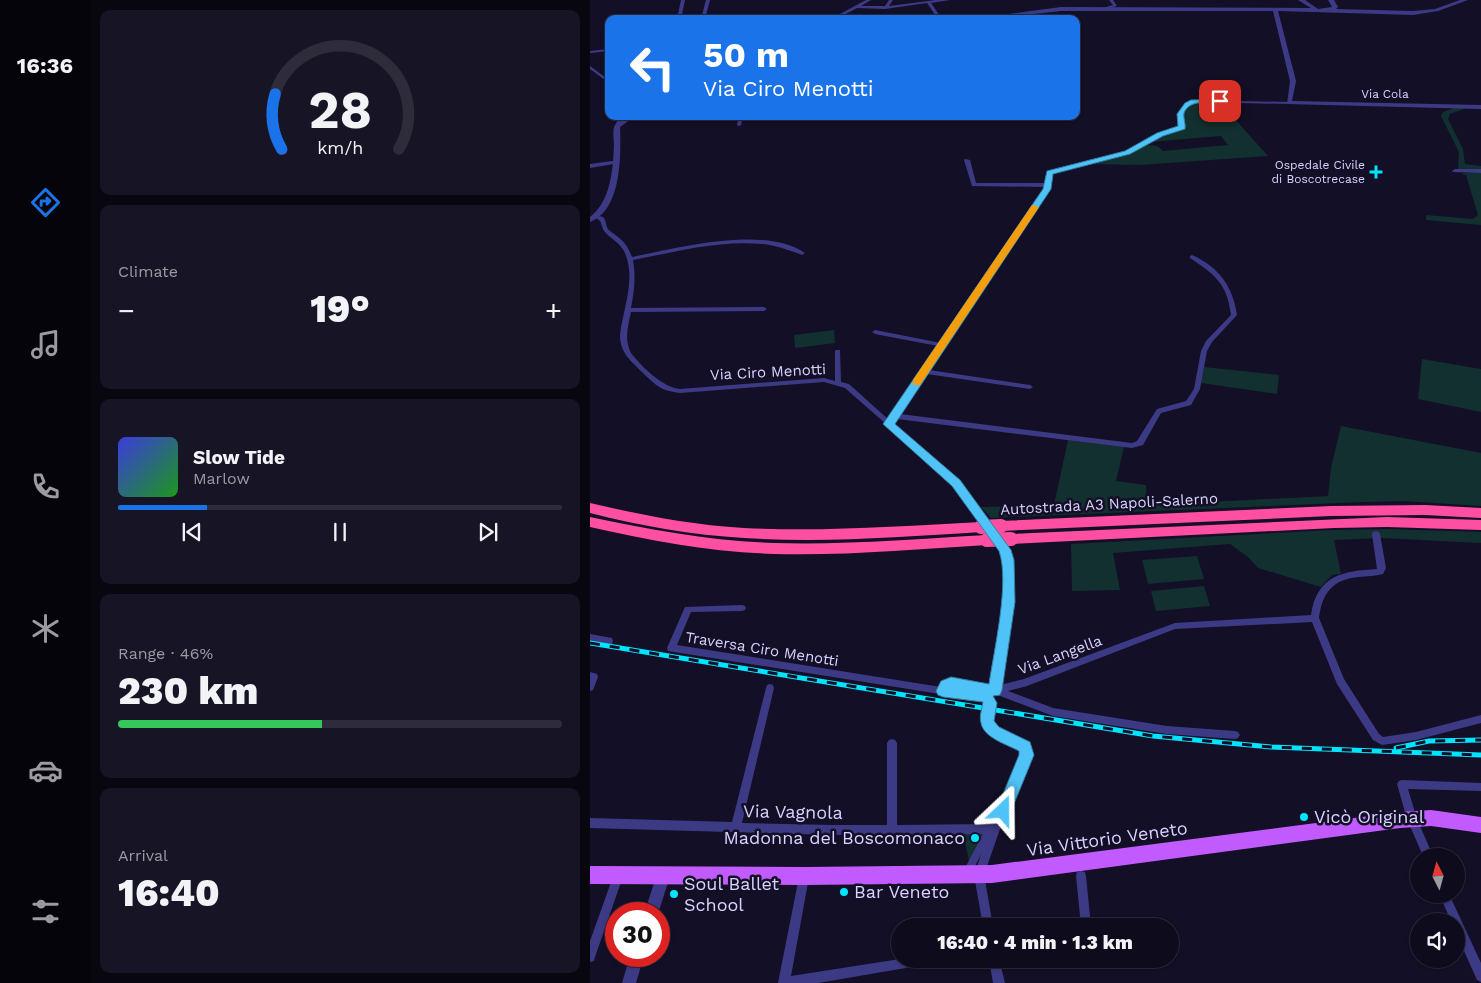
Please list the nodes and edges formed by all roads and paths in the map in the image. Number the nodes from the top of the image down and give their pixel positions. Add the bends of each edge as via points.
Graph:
1 (683, 0) edge
2 (708, 0) edge
3 (869, 0) edge
4 (891, 0) edge
5 (948, 0) edge
6 (1111, 0) edge
7 (1304, 0) edge
8 (1331, 0) edge
9 (1465, 0) edge
10 (929, 1) edge
11 (854, 7) junction
12 (885, 8) junction
13 (1104, 9) junction
14 (1275, 9) junction
15 (1316, 9) junction
16 (1333, 9) junction
17 (1390, 12) junction
18 (681, 15) edge
19 (704, 15) edge
20 (837, 15) edge
21 (938, 15) edge
22 (1005, 15) edge
23 (605, 50) edge
24 (590, 52) edge
25 (590, 68) edge
26 (605, 79) edge
27 (1289, 103) junction
28 (1481, 107) edge
29 (623, 120) edge
30 (740, 120) edge
31 (739, 125) dead end
32 (968, 160) dead end
33 (612, 163) dead end
34 (590, 166) edge
35 (1455, 171) dead end
36 (1481, 171) edge
37 (1047, 185) junction
38 (594, 219) edge
39 (802, 253) dead end
40 (1192, 257) dead end
41 (630, 259) junction
42 (764, 309) dead end
43 (628, 310) junction
44 (875, 332) dead end
45 (941, 345) junction
46 (838, 351) dead end
47 (924, 371) junction
48 (838, 382) junction
49 (1030, 386) dead end
50 (895, 416) junction
51 (889, 424) junction
52 (590, 508) edge
53 (1481, 513) edge
54 (590, 522) edge
55 (1481, 525) edge
56 (984, 534) junction
57 (1376, 534) dead end
58 (742, 608) dead end
59 (1315, 618) junction
60 (590, 638) edge
61 (609, 641) dead end
62 (590, 676) edge
63 (590, 687) edge
64 (770, 688) dead end
65 (995, 690) junction
66 (943, 691) junction
67 (1481, 720) edge
68 (1235, 735) dead end
69 (892, 743) dead end
70 (1481, 787) edge
71 (1412, 819) junction
72 (590, 822) edge
73 (1481, 825) edge
74 (736, 828) junction
75 (892, 829) junction
76 (992, 831) junction
77 (1425, 848) edge
78 (974, 871) junction
79 (590, 875) edge
80 (616, 875) junction
81 (663, 876) junction
82 (804, 876) junction
83 (1080, 876) dead end
84 (655, 902) edge
85 (1448, 903) edge
86 (986, 918) edge
87 (1085, 918) edge
88 (590, 957) edge
89 (891, 966) edge
90 (634, 967) edge
91 (996, 968) edge
92 (1481, 976) edge
93 (629, 983) edge
94 (784, 983) edge
95 (999, 983) edge

1 - 18 street
2 - 19 street
3 - 11 street
4 - 12 street
5 - 10 street
6 - 13 street via 1115,6
7 - 15 street
8 - 16 street
9 - 17 street via 1436,10
10 - 12 street
10 - 21 street
11 - 12 street
11 - 20 street
13 - 14 street
13 - 22 street via 1044,10
14 - 15 street
14 - 17 street
14 - 27 street via 1292,81
15 - 16 street
16 - 17 street
23 - 24 street
25 - 26 street
27 - 28 street, Via Cola
27 - 37 street via 1193,101 1180,114 1182,128 1160,134 1128,153 1049,173
29 - 38 street, Via Ciro Menotti via 617,127 618,155 607,203
30 - 31 street
32 - 37 street via 974,185
33 - 34 street
35 - 36 street
37 - 45 street via 999,262
38 - 41 street, Via Ciro Menotti via 603,220 606,230 626,247
39 - 41 street via 785,246 738,241
40 - 50 street via 1224,281 1234,315 1209,341 1197,389 1189,403 1159,411 1140,443 1132,446
41 - 43 street, Via Ciro Menotti via 633,281
42 - 43 street
43 - 48 street, Via Ciro Menotti via 623,333 626,351 656,381 672,390 824,380
44 - 45 street
45 - 47 street
46 - 48 street
47 - 49 street
47 - 50 street
48 - 51 street, Via Ciro Menotti via 847,386
50 - 51 street
51 - 65 street, Via Ciro Menotti via 956,483 1005,550 1009,573 1008,602
52 - 56 highway, Autostrada A3 Napoli-Salerno via 677,526 744,533
53 - 56 highway, Autostrada A3 Napoli-Salerno, bridge via 1357,510 1001,526
54 - 56 highway, Autostrada A3 Napoli-Salerno via 651,535 745,547 825,547
55 - 56 highway, Autostrada A3 Napoli-Salerno, bridge via 1334,523 1011,539
57 - 59 street via 1380,572 1340,577 1333,581 1320,596
58 - 66 street, Traversa Ciro Menotti via 688,609 672,648
59 - 65 street, Via Langella via 1175,626 1024,683
59 - 67 street via 1340,681 1380,740 1416,736
60 - 61 street
62 - 63 street via 594,677
64 - 74 street
65 - 66 street via 951,683
65 - 68 street, Via Langella via 1052,712 1168,730
66 - 76 street via 987,697 990,703 989,727 1021,743 1026,749 1026,757
69 - 75 street
70 - 71 street via 1402,784
71 - 73 main road, Via Vittorio Veneto via 1430,818
71 - 77 street
71 - 78 main road, Via Vittorio Veneto
72 - 74 street, Via Vagnola
74 - 75 street, Via Vagnola
75 - 76 street, Via Vagnola
76 - 78 street
78 - 82 main road, Via Vittorio Veneto
78 - 86 street
79 - 80 main road, Via Vittorio Veneto
80 - 81 main road, Via Vittorio Veneto
80 - 88 street
81 - 82 main road, Via Vittorio Veneto
81 - 84 street
82 - 94 street
83 - 87 street
85 - 92 street
89 - 94 street
90 - 93 street
91 - 95 street

